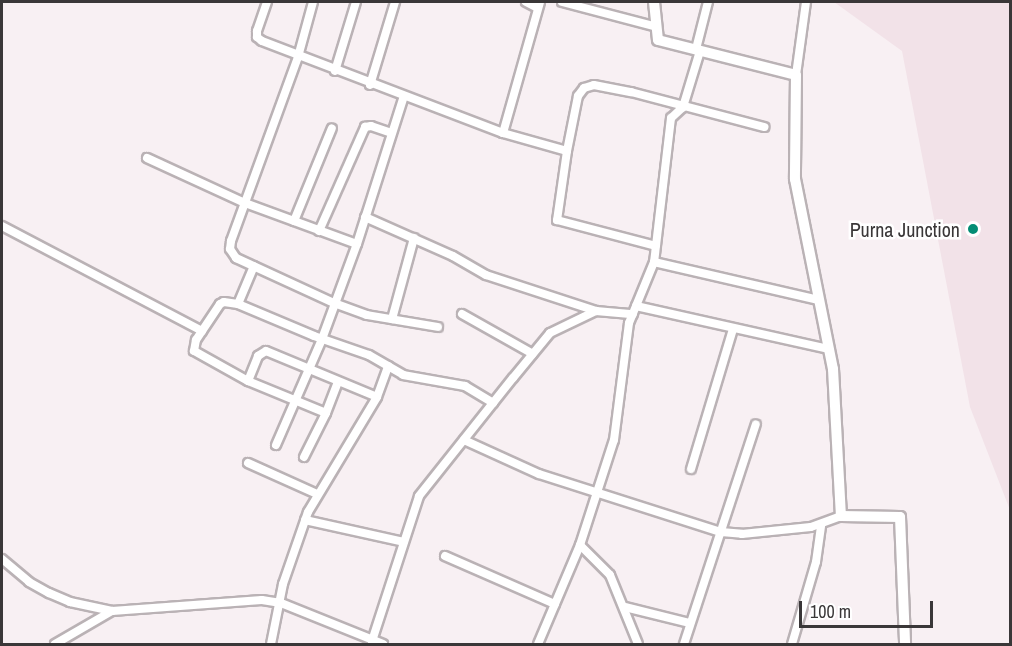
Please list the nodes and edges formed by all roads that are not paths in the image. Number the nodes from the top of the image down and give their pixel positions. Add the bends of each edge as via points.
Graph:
1 (267, 2) edge
2 (313, 2) edge
3 (356, 2) edge
4 (394, 2) edge
5 (525, 2) edge
6 (562, 2) edge
7 (654, 2) edge
8 (708, 2) edge
9 (806, 2) edge
10 (539, 5) edge
11 (657, 27) junction
12 (698, 50) junction
13 (298, 57) junction
14 (335, 71) junction
15 (796, 75) junction
16 (370, 85) junction
17 (404, 96) junction
18 (682, 107) junction
19 (764, 127) dead end
20 (332, 128) dead end
21 (391, 133) junction
22 (502, 133) junction
23 (567, 151) junction
24 (147, 158) dead end
25 (245, 203) junction
26 (365, 217) junction
27 (294, 221) junction
28 (2, 226) edge
29 (319, 231) junction
30 (414, 238) junction
31 (357, 244) junction
32 (656, 246) junction
33 (654, 262) junction
34 (254, 266) junction
35 (819, 300) junction
36 (334, 303) junction
37 (238, 304) junction
38 (635, 310) junction
39 (596, 311) junction
40 (462, 314) dead end
41 (392, 319) junction
42 (438, 327) dead end
43 (733, 329) junction
44 (202, 331) junction
45 (322, 339) junction
46 (829, 349) junction
47 (533, 354) junction
48 (388, 366) junction
49 (309, 370) junction
50 (248, 381) junction
51 (338, 382) junction
52 (376, 397) junction
53 (296, 400) junction
54 (493, 403) junction
55 (326, 413) junction
56 (756, 424) dead end
57 (464, 440) junction
58 (276, 445) dead end
59 (304, 458) dead end
60 (248, 463) dead end
61 (691, 469) dead end
62 (317, 494) junction
63 (597, 494) junction
64 (841, 516) junction
65 (305, 520) junction
66 (821, 525) junction
67 (721, 532) junction
68 (404, 542) junction
69 (580, 545) junction
70 (445, 556) dead end
71 (2, 559) edge
72 (281, 603) junction
73 (555, 604) junction
74 (625, 607) junction
75 (112, 611) junction
76 (689, 623) junction
77 (372, 641) junction
78 (55, 645) edge
79 (271, 645) edge
80 (383, 645) edge
81 (538, 645) edge
82 (638, 645) edge
83 (684, 645) edge
84 (792, 645) edge
85 (905, 645) edge

1 - 13 street via 257,37
2 - 13 street
3 - 14 street
4 - 16 street
5 - 10 street
6 - 11 street
7 - 11 main road
8 - 12 street
9 - 15 street
10 - 22 street
11 - 12 main road via 658,40
12 - 15 main road
12 - 18 street
13 - 14 street
13 - 25 street
14 - 16 street
15 - 35 main road via 795,179
16 - 17 street
17 - 21 street
17 - 22 street
18 - 19 street
18 - 23 street via 606,87 584,88 578,96
18 - 32 street via 671,118
20 - 27 street
21 - 26 street
21 - 29 street via 365,127
22 - 23 street
23 - 32 street via 557,220
24 - 25 street
25 - 27 street
25 - 34 street via 230,249 236,258
26 - 30 street
26 - 31 street
27 - 29 street
28 - 44 street
29 - 31 street
30 - 39 street via 486,275
30 - 41 street
31 - 36 street
32 - 33 street
33 - 35 street
33 - 38 street
34 - 36 street
34 - 37 street
35 - 46 main road
36 - 41 street
36 - 45 street
37 - 44 street via 220,304
37 - 45 street
38 - 39 street
38 - 43 street
38 - 63 street via 629,323 614,440
39 - 47 street via 550,333
40 - 47 street
41 - 42 street
43 - 46 street
43 - 61 street
44 - 50 street via 194,351
45 - 48 street
45 - 49 street
46 - 64 main road
47 - 54 street
48 - 52 street
48 - 54 street via 403,375 465,386
49 - 50 street via 263,352
49 - 51 street
49 - 53 street
50 - 53 street
51 - 52 street
51 - 55 street
52 - 62 street
53 - 55 street
53 - 58 street
54 - 57 street
55 - 59 street
56 - 67 street
57 - 63 street via 539,474
57 - 68 street via 419,496
60 - 62 street
62 - 65 street
63 - 67 street
63 - 69 street
64 - 66 street
64 - 85 main road via 900,517
65 - 68 street
65 - 72 street via 283,584
66 - 67 street via 742,534
66 - 84 street via 816,562
67 - 76 street
68 - 77 street
69 - 73 street
69 - 74 street via 610,575
70 - 73 street
71 - 75 street via 49,593
72 - 75 street via 256,600
72 - 77 street
72 - 79 street
73 - 81 street
74 - 76 street
74 - 82 street
75 - 78 street
76 - 83 street
77 - 80 street

